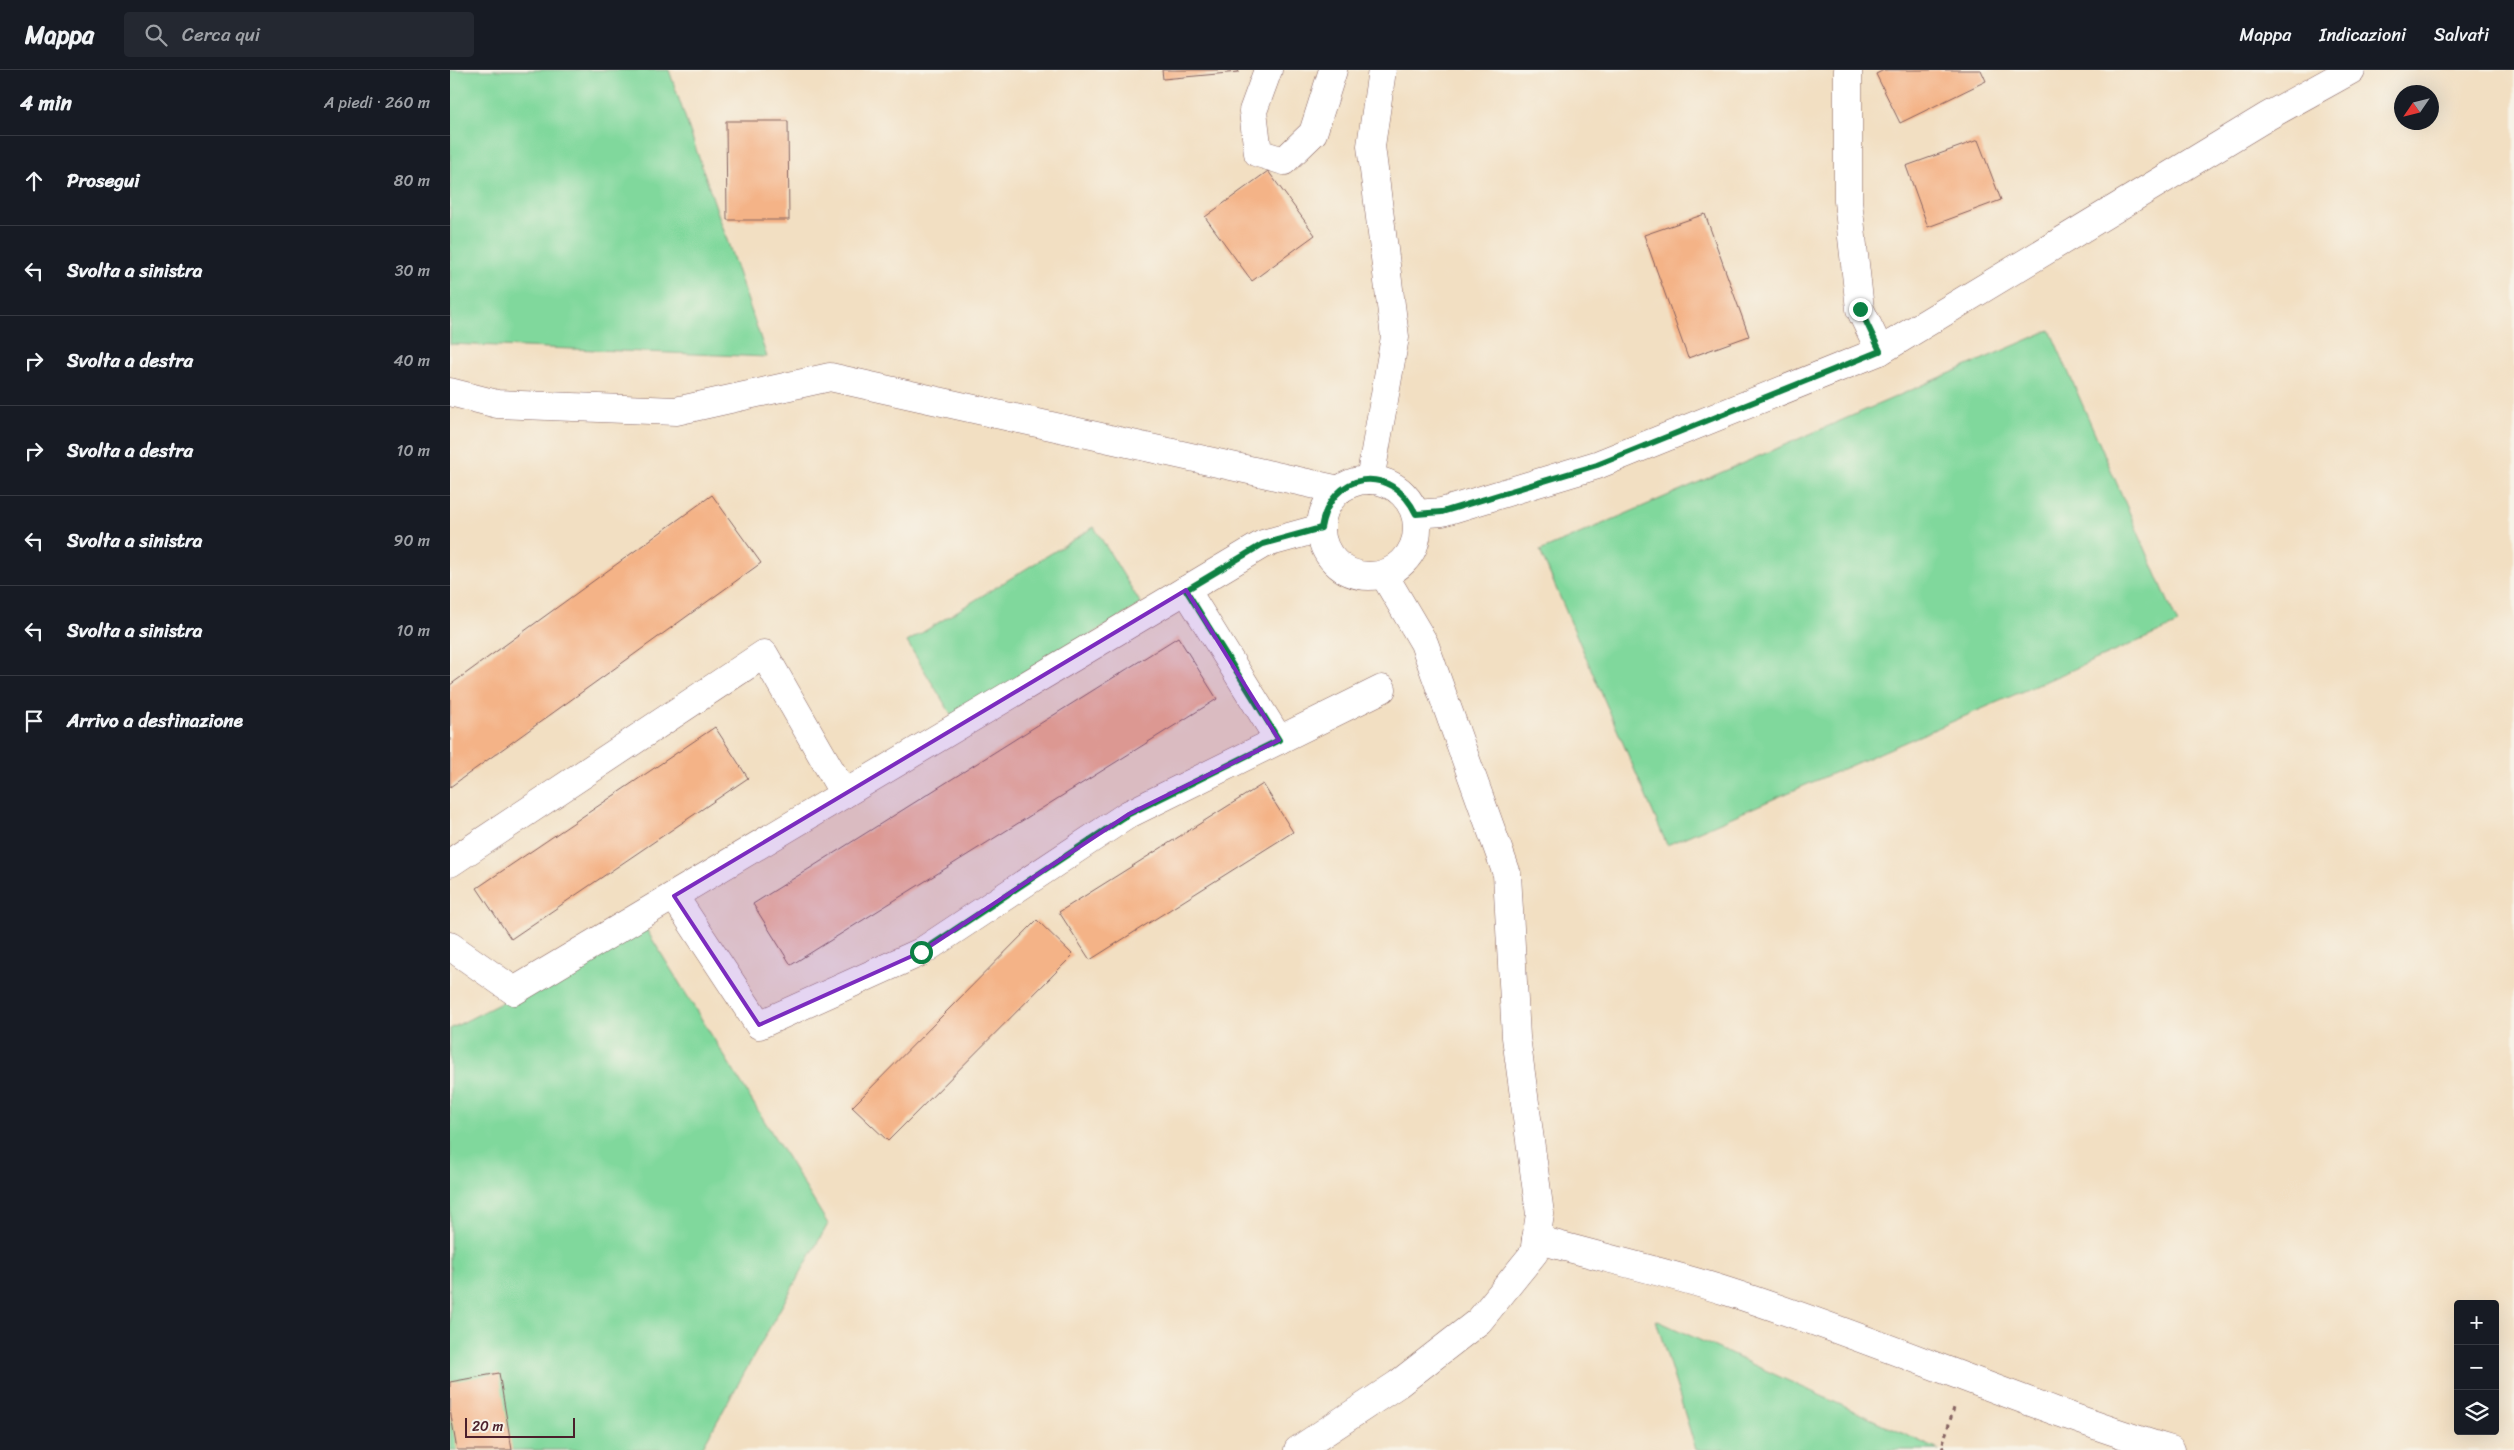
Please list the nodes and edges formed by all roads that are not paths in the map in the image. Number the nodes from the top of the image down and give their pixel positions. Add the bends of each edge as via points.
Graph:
1 (1268, 70) edge
2 (1333, 70) edge
3 (1382, 70) edge
4 (1848, 70) edge
5 (2351, 70) edge
6 (1880, 351) junction
7 (450, 392) edge
8 (1370, 480) junction
9 (1339, 490) junction
10 (1416, 514) junction
11 (1321, 528) junction
12 (1384, 575) junction
13 (1186, 590) junction
14 (1382, 689) dead end
15 (1279, 740) junction
16 (844, 794) junction
17 (450, 863) edge
18 (674, 896) junction
19 (450, 946) edge
20 (1536, 1239) junction
21 (1298, 1450) edge
22 (2171, 1450) edge

1 - 2 street via 1253,111 1258,153 1284,160 1313,133
3 - 8 street via 1371,146 1394,337
4 - 6 street via 1848,201 1860,309
5 - 6 street via 2268,116
6 - 10 street via 1597,465 1442,512
7 - 9 street via 497,404 676,411 830,377
8 - 9 street via 1355,482
8 - 10 street via 1399,489 1410,500
9 - 11 street via 1323,512
10 - 12 street via 1418,529 1411,554
11 - 12 street via 1323,542 1340,567 1369,577
11 - 13 street via 1263,544
12 - 20 street via 1424,642 1507,874 1516,1037 1540,1214
13 - 15 street
13 - 16 street
14 - 15 street
15 - 18 street via 1129,814 921,952 759,1025
16 - 17 street via 764,654
16 - 18 street
18 - 19 street via 514,991
20 - 21 street via 1534,1253 1479,1321 1398,1384
20 - 22 street via 1728,1292 2107,1430

